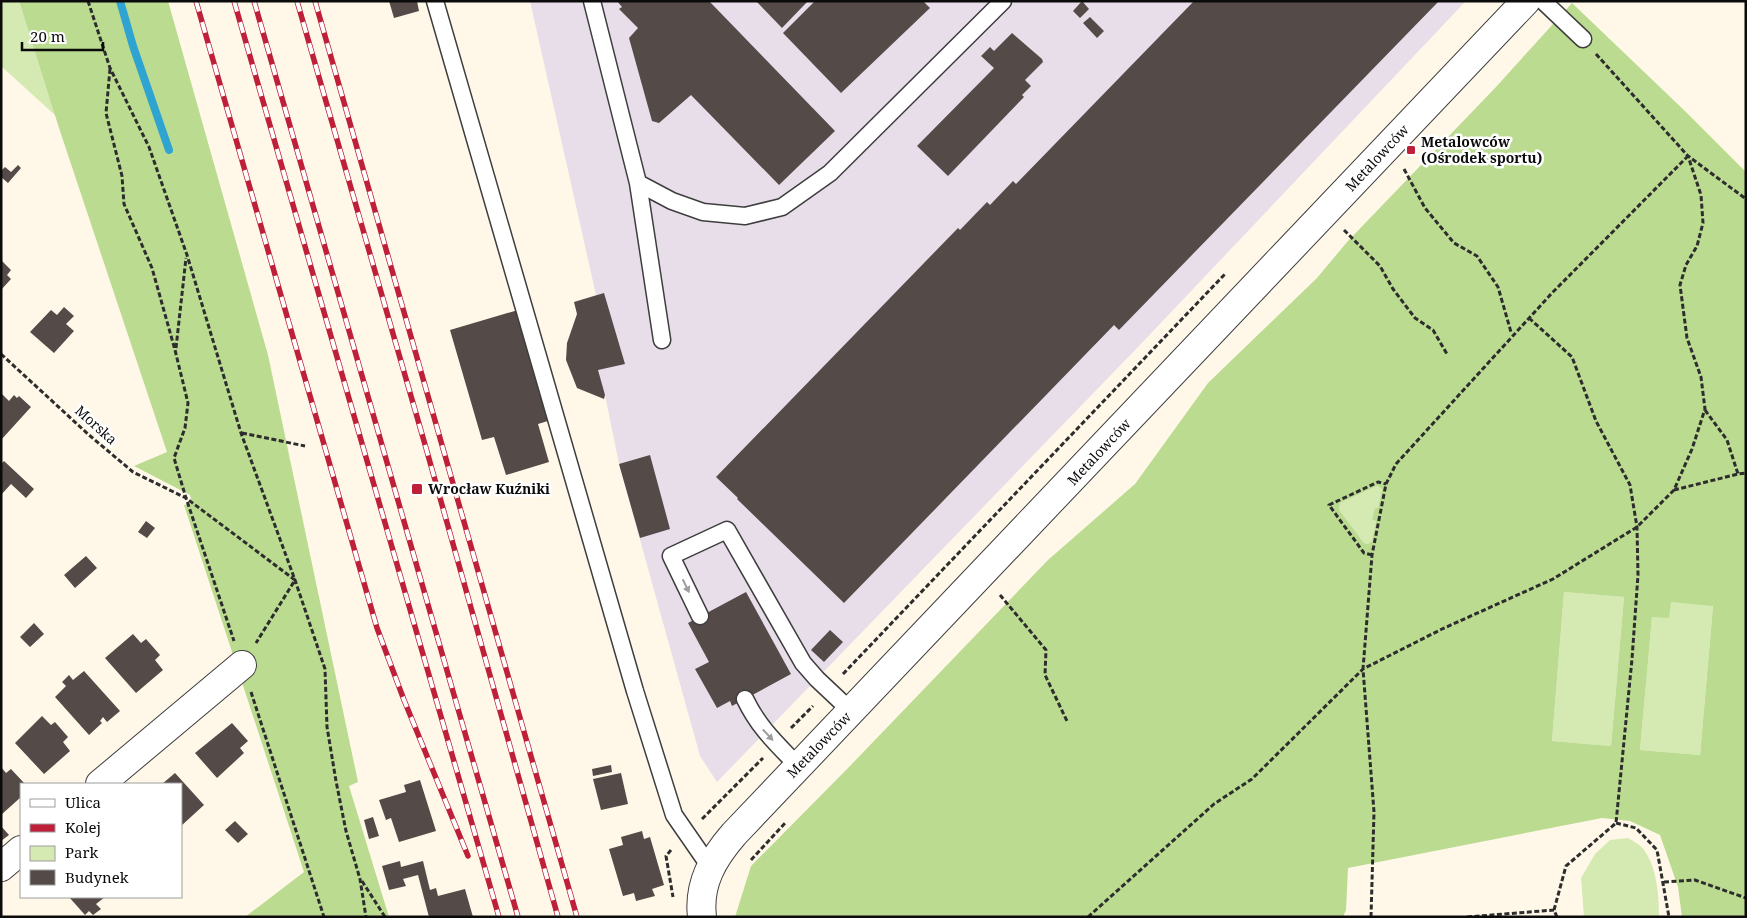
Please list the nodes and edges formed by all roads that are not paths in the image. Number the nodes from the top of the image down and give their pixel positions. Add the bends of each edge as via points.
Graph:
1 (435, 1) edge
2 (592, 1) edge
3 (1003, 1) edge
4 (1526, 1) edge
5 (1543, 1) edge
6 (1583, 39) road end
7 (638, 184) junction
8 (662, 340) dead end
9 (700, 616) dead end
10 (242, 665) road end
11 (745, 699) dead end
12 (851, 711) junction
13 (798, 766) junction
14 (101, 783) edge
15 (20, 851) edge
16 (1, 867) edge
17 (710, 867) junction
18 (702, 917) edge

1 - 17 lane via 621,644 674,815
2 - 7 lane
3 - 7 lane via 830,173 782,207 745,216 703,212
4 - 12 street, Metalowców
5 - 6 lane
7 - 8 lane
12 -> 9 lane via 803,664 727,530 671,556
10 - 14 street
11 -> 13 lane via 764,730
12 - 13 street, Metalowców
13 - 17 street, Metalowców via 720,849
15 - 16 street
17 - 18 street, Metalowców via 702,891

